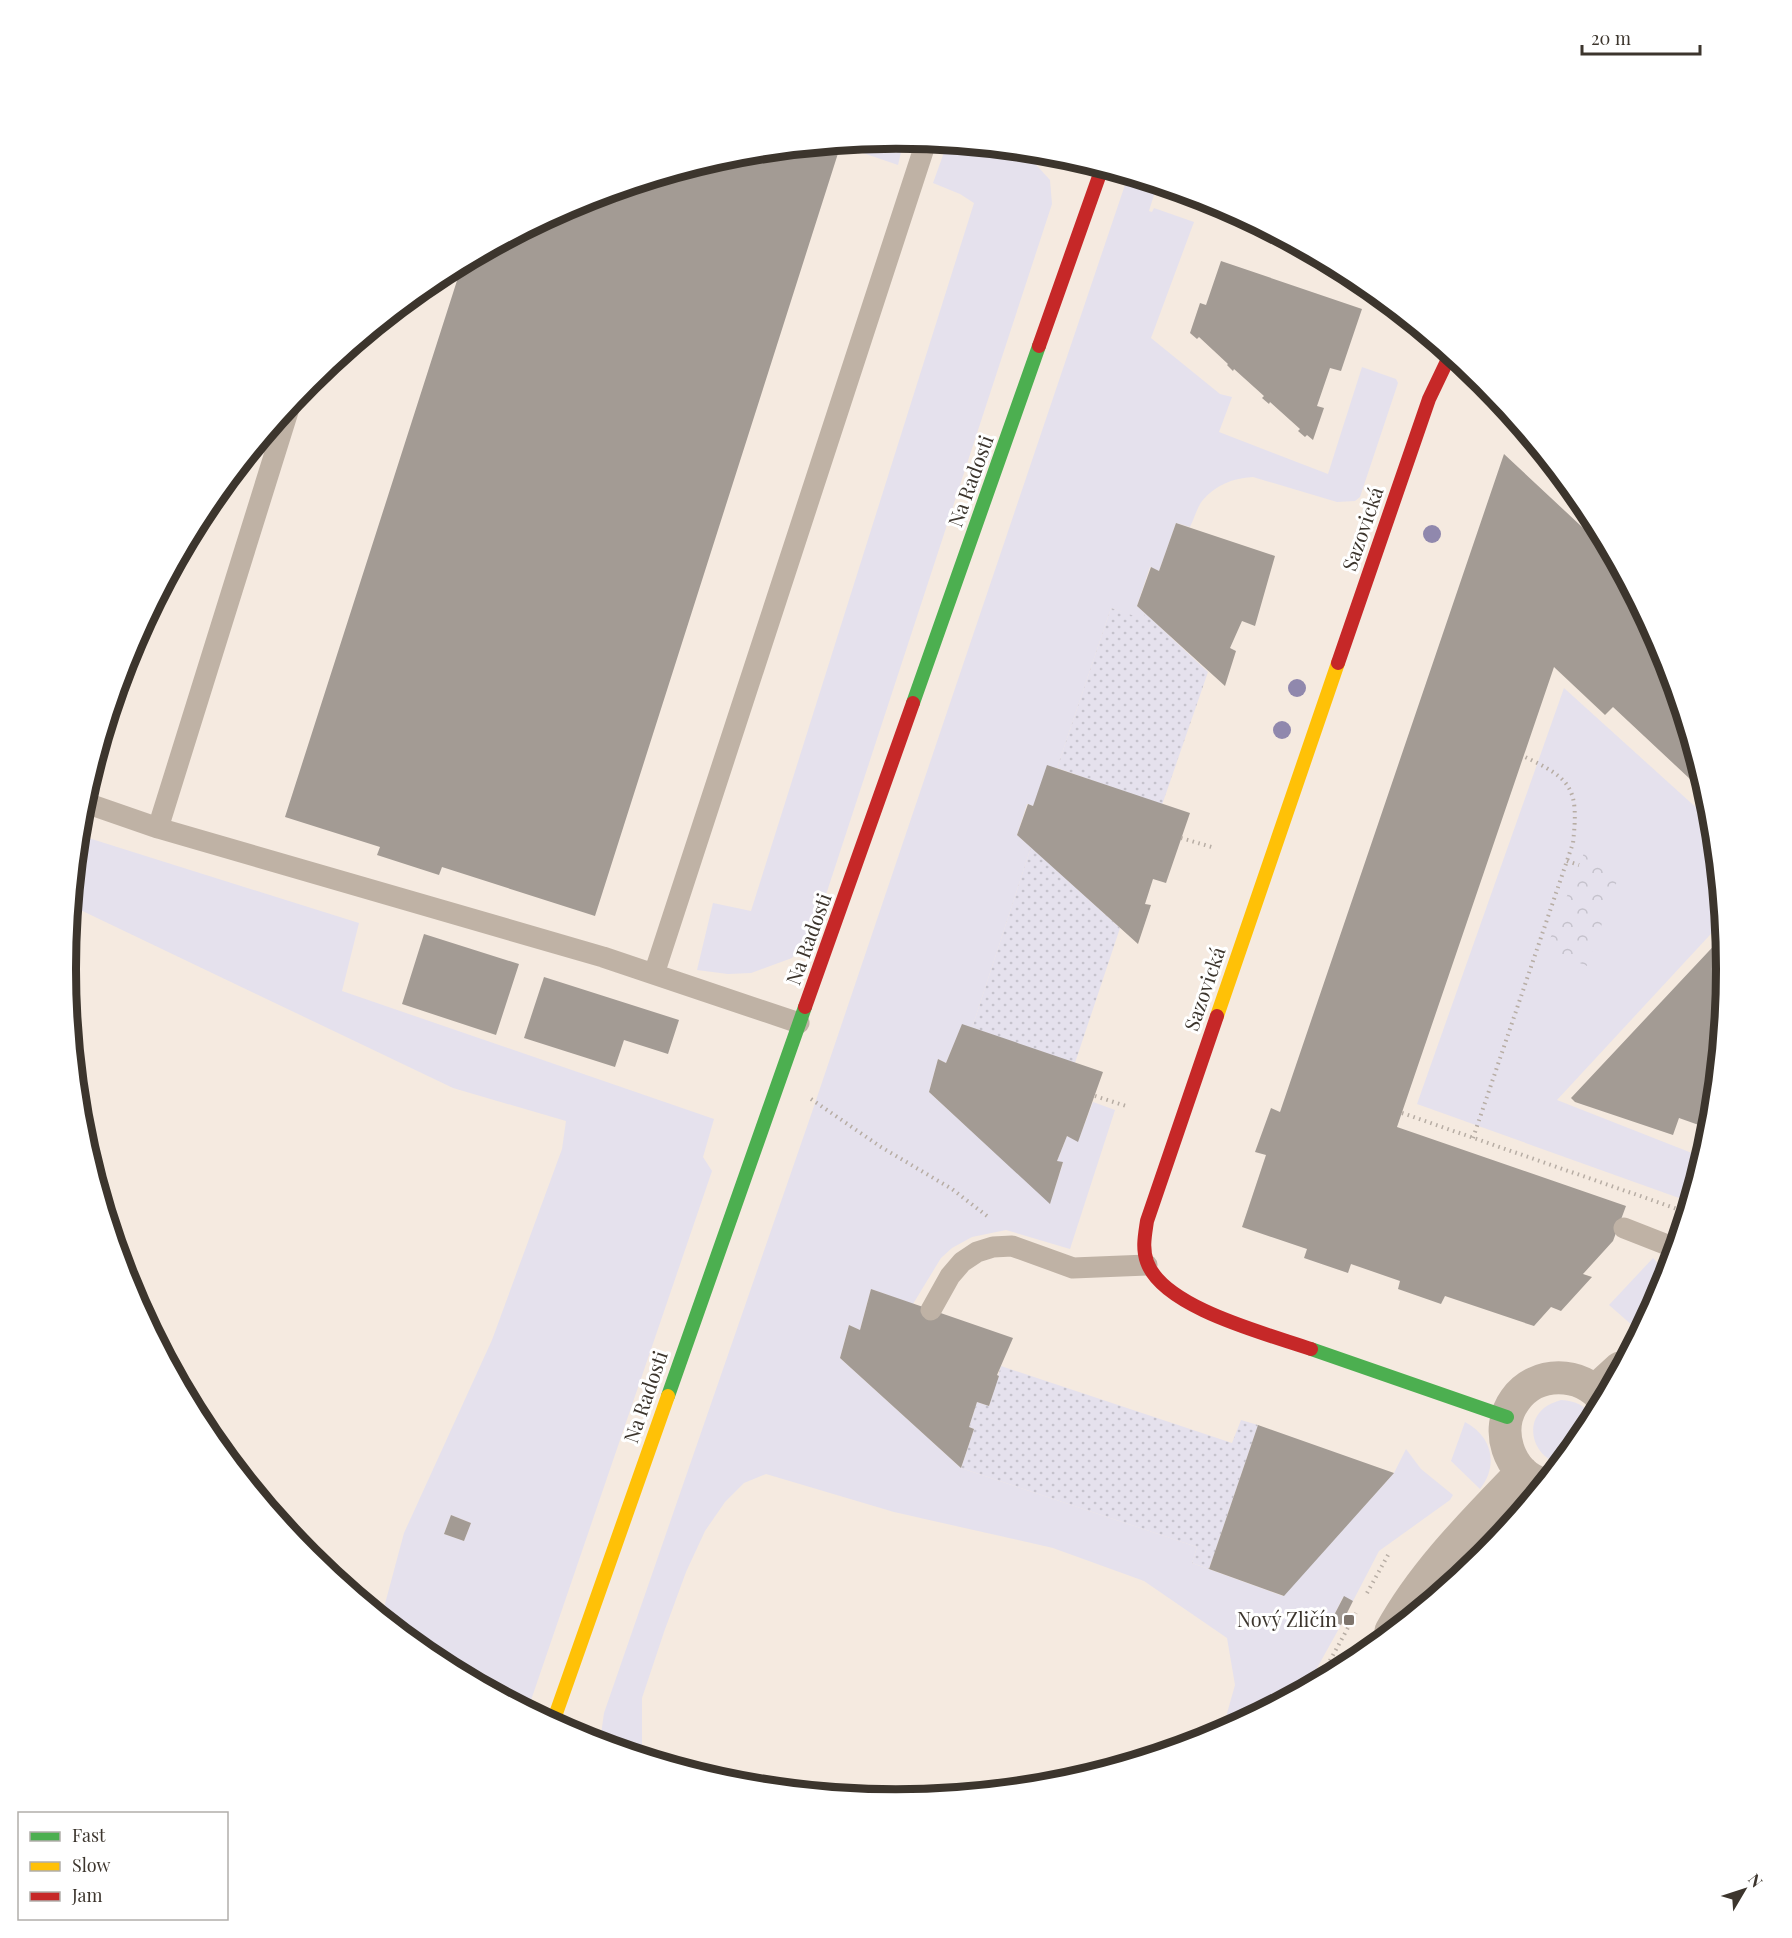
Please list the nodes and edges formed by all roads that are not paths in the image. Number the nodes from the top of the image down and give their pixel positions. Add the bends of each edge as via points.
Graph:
1 (923, 150) edge
2 (1100, 175) edge
3 (1446, 363) edge
4 (284, 425) edge
5 (93, 805) edge
6 (158, 828) junction
7 (654, 974) junction
8 (799, 1023) junction
9 (1624, 1228) dead end
10 (1667, 1245) edge
11 (1147, 1265) junction
12 (931, 1310) dead end
13 (1597, 1393) edge
14 (1507, 1417) junction
15 (1532, 1478) edge
16 (1400, 1615) edge
17 (556, 1714) edge

1 - 7 lane
2 - 8 street, Na Radosti
3 - 11 street, Sazovická via 1425,410 1147,1221
4 - 6 lane
5 - 6 lane
6 - 7 lane
7 - 8 lane
8 - 17 street, Na Radosti
9 - 10 lane
11 - 12 lane via 1073,1268 1012,1246 993,1247 963,1262 950,1276
11 - 14 street via 1172,1295 1208,1313
13 - 14 street via 1580,1381 1544,1379 1527,1387
14 - 15 street via 1506,1447 1512,1460
15 - 16 street via 1451,1548

